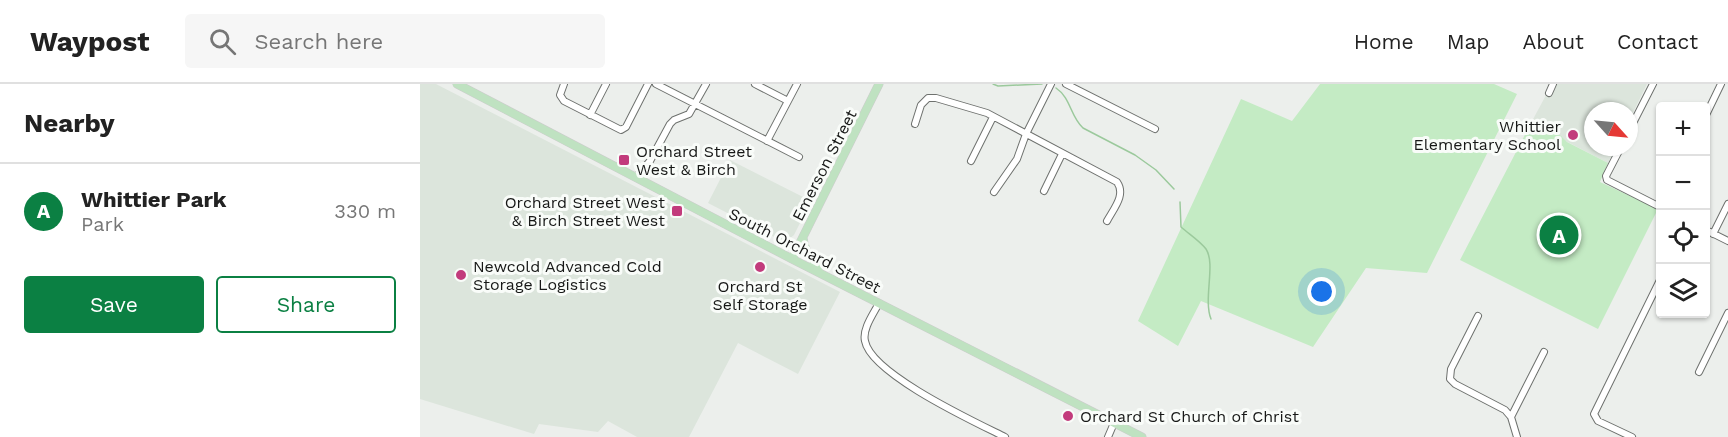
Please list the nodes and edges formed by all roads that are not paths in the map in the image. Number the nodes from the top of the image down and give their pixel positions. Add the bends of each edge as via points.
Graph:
1 (457, 84) edge
2 (564, 84) edge
3 (606, 84) edge
4 (648, 84) edge
5 (656, 84) edge
6 (706, 84) edge
7 (755, 84) edge
8 (797, 84) edge
9 (879, 84) edge
10 (1051, 84) edge
11 (1066, 84) edge
12 (1553, 84) edge
13 (1653, 84) edge
14 (1721, 84) edge
15 (1550, 93) dead end
16 (788, 101) junction
17 (695, 104) junction
18 (1710, 107) edge
19 (1638, 113) edge
20 (590, 115) junction
21 (993, 117) junction
22 (915, 124) dead end
23 (1155, 129) dead end
24 (1026, 134) junction
25 (767, 141) junction
26 (1062, 154) junction
27 (1616, 156) edge
28 (799, 158) dead end
29 (971, 161) dead end
30 (636, 177) junction
31 (1044, 191) dead end
32 (994, 192) dead end
33 (1728, 204) edge
34 (1656, 205) edge
35 (1107, 221) dead end
36 (1710, 232) edge
37 (1713, 234) junction
38 (803, 237) junction
39 (1728, 241) edge
40 (792, 259) junction
41 (819, 272) junction
42 (1656, 288) edge
43 (879, 303) junction
44 (1728, 313) edge
45 (1478, 316) dead end
46 (1544, 352) dead end
47 (1699, 372) dead end
48 (1511, 417) junction
49 (1114, 423) junction
50 (1005, 437) edge
51 (1108, 437) edge
52 (1142, 437) edge
53 (1517, 437) edge
54 (1632, 437) edge

1 - 30 main road, South Orchard Street
2 - 20 street via 562,99
3 - 20 street
4 - 20 street via 625,128 618,129
5 - 17 street
6 - 17 street
7 - 16 street
8 - 16 street
9 - 38 main road, Emerson Street
10 - 24 street
11 - 23 street
12 - 15 street
13 - 19 street
14 - 18 street
16 - 25 street
17 - 25 street
17 - 30 street via 689,114 672,122 651,161
21 - 22 street via 932,98 923,102
21 - 24 street
21 - 29 street
24 - 26 street
24 - 32 street via 1017,159
25 - 28 street
26 - 31 street
26 - 35 street via 1119,185 1121,196
27 - 34 street via 1607,180
30 - 40 main road, South Orchard Street
33 - 37 street
36 - 37 street
37 - 39 street
38 - 40 main road, Emerson Street
38 - 41 main road via 806,252
40 - 41 main road, South Orchard Street
41 - 43 main road, South Orchard Street
42 - 54 street via 1594,414 1597,420
43 - 49 main road, South Orchard Street
43 - 50 street via 864,334 870,354 926,396
44 - 47 street
45 - 48 street via 1451,369 1450,379
46 - 48 street
48 - 53 street
49 - 51 street
49 - 52 main road, South Orchard Street

